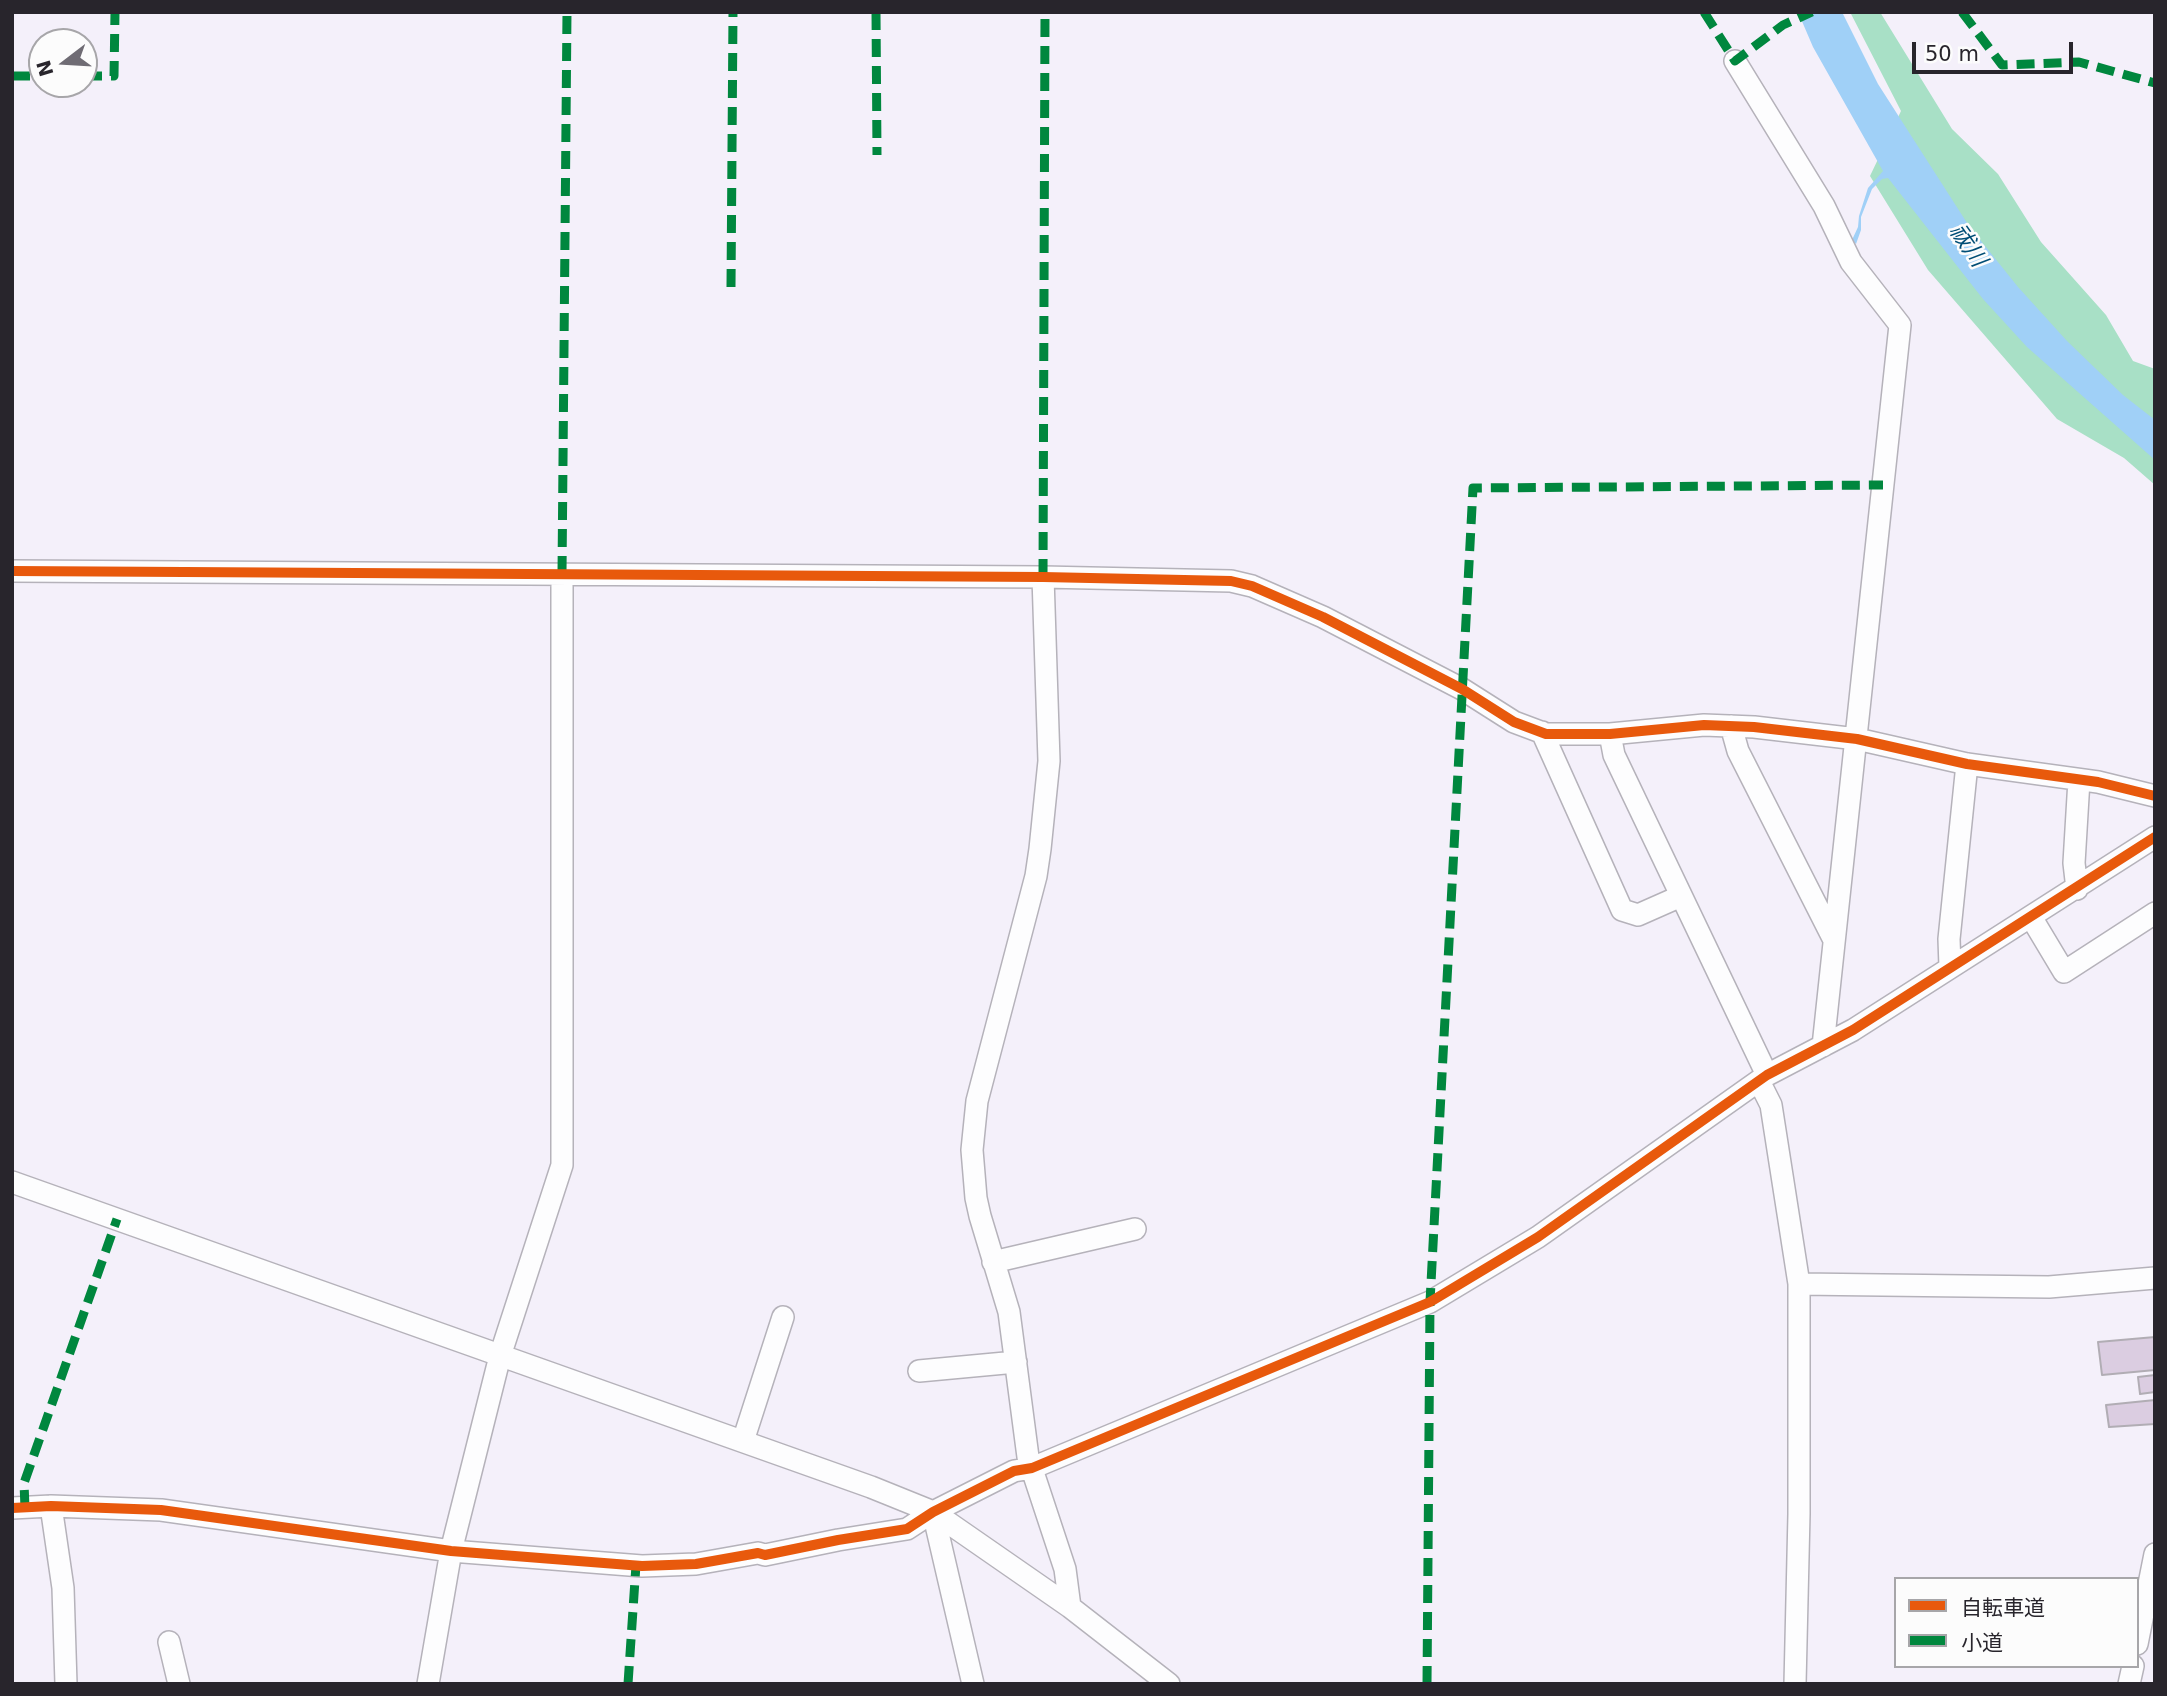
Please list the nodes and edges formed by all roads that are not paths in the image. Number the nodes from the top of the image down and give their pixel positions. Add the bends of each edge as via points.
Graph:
1 (1735, 61) dead end
2 (12, 571) edge
3 (562, 574) junction
4 (1042, 576) junction
5 (1731, 726) junction
6 (1542, 732) junction
7 (1610, 734) junction
8 (1857, 739) junction
9 (1967, 764) junction
10 (2079, 780) junction
11 (2155, 796) edge
12 (2155, 837) edge
13 (2077, 889) junction
14 (1681, 896) junction
15 (2155, 913) edge
16 (2031, 917) junction
17 (1834, 940) junction
18 (1950, 967) junction
19 (1823, 1045) junction
20 (1763, 1078) junction
21 (12, 1182) edge
22 (1135, 1229) dead end
23 (993, 1262) junction
24 (2155, 1278) edge
25 (1799, 1284) junction
26 (783, 1317) dead end
27 (500, 1356) junction
28 (1016, 1362) junction
29 (919, 1371) dead end
30 (743, 1441) junction
31 (1032, 1468) junction
32 (51, 1506) junction
33 (12, 1508) edge
34 (933, 1512) junction
35 (451, 1551) junction
36 (2155, 1554) edge
37 (1070, 1607) junction
38 (2139, 1634) edge
39 (169, 1642) dead end
40 (66, 1684) edge
41 (179, 1684) edge
42 (428, 1684) edge
43 (973, 1684) edge
44 (1169, 1684) edge
45 (1795, 1684) edge

1 - 8 street via 1825,206 1851,262 1899,325
2 - 3 street
3 - 4 street
3 - 27 street via 562,1165
4 - 6 street via 1231,581 1252,586 1323,617 1462,689 1514,722
4 - 23 street via 1048,761 1040,849 973,1127 976,1198
5 - 7 street
5 - 8 street
5 - 17 street via 1738,751
6 - 7 street
6 - 14 street via 1622,910 1638,915
7 - 14 street via 1614,755
8 - 9 street
8 - 17 street
9 - 10 street
9 - 18 street
10 - 11 street
10 - 13 street
12 - 13 street
13 - 16 street
14 - 20 street
15 - 16 street via 2064,972
16 - 18 street
17 - 19 street
18 - 19 street
19 - 20 street
20 - 25 street
20 - 31 street via 1538,1237 1430,1302
21 - 27 street
22 - 23 street
23 - 28 street via 1009,1312
24 - 25 street via 2049,1287
25 - 45 street
26 - 30 street
27 - 30 street
27 - 35 street
28 - 29 street
28 - 31 street
30 - 34 street
31 - 34 street via 1014,1471
31 - 37 street via 1065,1569
32 - 33 street
32 - 35 street via 160,1510
32 - 40 street via 63,1588
34 - 35 street via 907,1529 696,1564 642,1566
34 - 37 street
34 - 43 street
35 - 42 street
36 - 38 street
37 - 44 street
39 - 41 street

